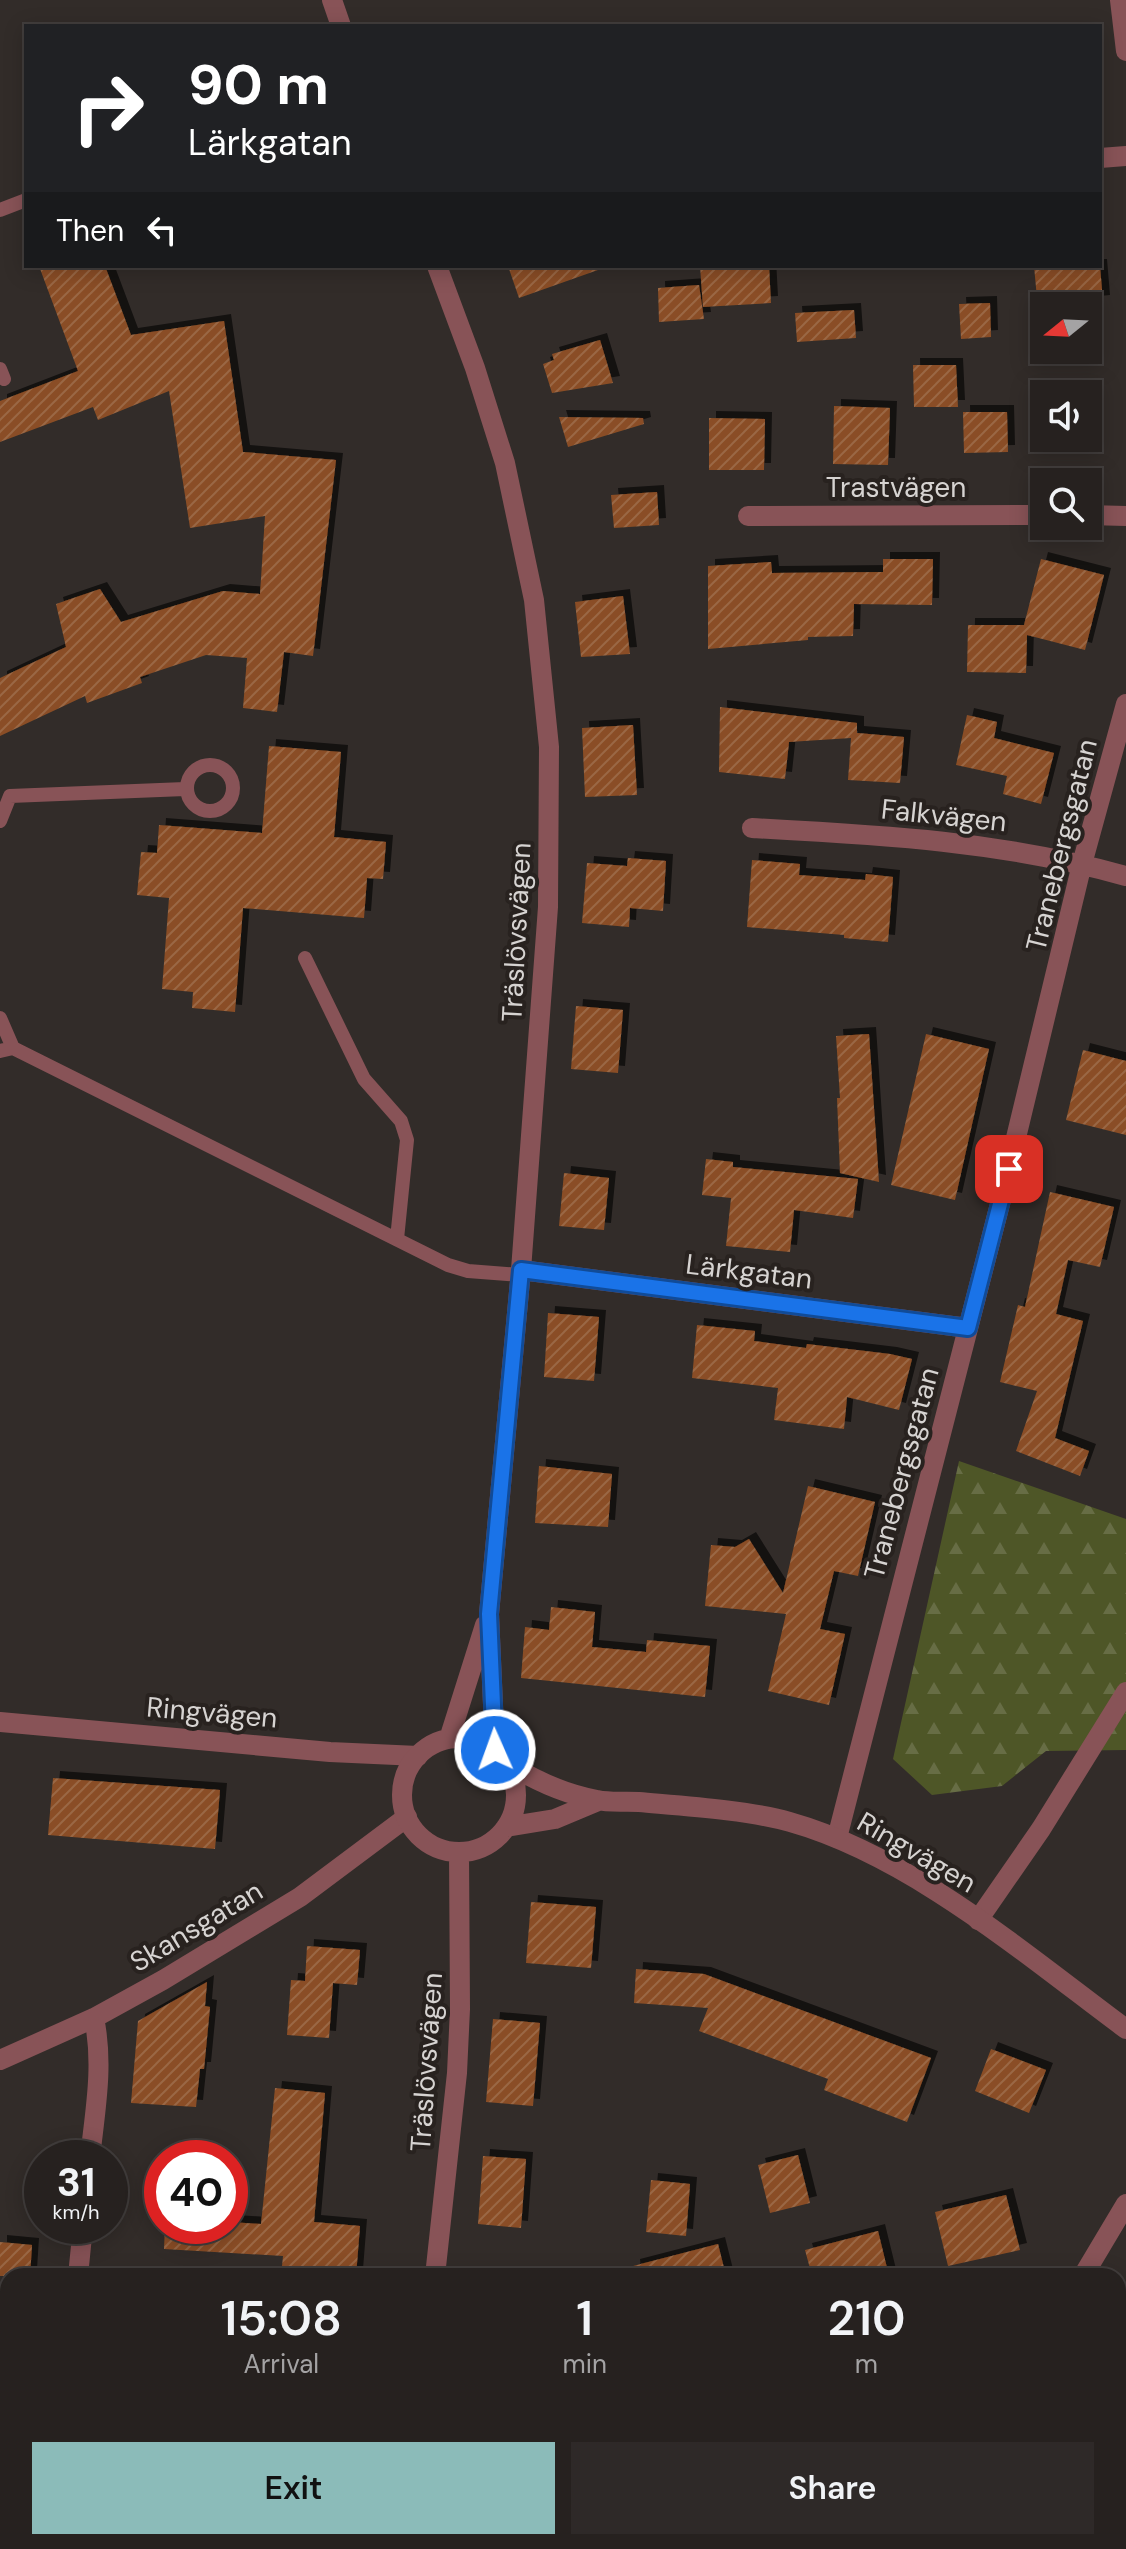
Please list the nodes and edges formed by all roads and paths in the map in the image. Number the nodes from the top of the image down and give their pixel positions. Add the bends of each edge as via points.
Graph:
1 (332, 0) edge
2 (1120, 0) edge
3 (340, 24) edge
4 (1126, 51) edge
5 (1126, 156) edge
6 (1102, 158) edge
7 (24, 201) edge
8 (0, 210) edge
9 (438, 268) edge
10 (1030, 515) edge
11 (1102, 515) edge
12 (748, 516) dead end
13 (1126, 516) edge
14 (1126, 704) edge
15 (185, 789) dead end
16 (0, 821) edge
17 (752, 828) dead end
18 (1082, 864) junction
19 (1126, 876) edge
20 (305, 958) dead end
21 (0, 1018) edge
22 (6, 1050) edge
23 (397, 1239) junction
24 (521, 1273) junction
25 (968, 1328) junction
26 (489, 1614) junction
27 (1126, 1692) edge
28 (0, 1722) edge
29 (449, 1739) junction
30 (418, 1756) junction
31 (501, 1757) junction
32 (598, 1801) junction
33 (407, 1817) junction
34 (506, 1827) junction
35 (837, 1838) junction
36 (459, 1852) junction
37 (978, 1920) junction
38 (94, 2018) junction
39 (1126, 2029) edge
40 (0, 2060) edge
41 (92, 2140) edge
42 (1126, 2204) edge
43 (81, 2244) edge
44 (79, 2268) edge
45 (436, 2268) edge
46 (1088, 2268) edge

1 - 3 street
2 - 4 street
5 - 6 street
7 - 8 lane
9 - 24 street, Träslövsvägen via 505,463 534,600 549,747 548,907
10 - 12 street, Trastvägen
11 - 13 street
14 - 18 street, Tranebergsgatan
15 - 16 lane via 10,796
17 - 18 street, Falkvägen via 925,838
18 - 19 street, Falkvägen
18 - 25 street, Tranebergsgatan
20 - 23 lane via 364,1079 401,1121 407,1140
21 - 22 lane
22 - 23 lane
23 - 24 lane via 468,1271
24 - 25 street, Lärkgatan
24 - 26 street, Träslövsvägen
25 - 35 street, Tranebergsgatan
26 - 29 street, Träslövsvägen
26 - 31 street, Träslövsvägen
27 - 37 street
28 - 30 street, Ringvägen
29 - 30 street
29 - 31 street via 474,1740
30 - 33 street via 405,1778
31 - 32 street, Ringvägen via 532,1779
31 - 34 street via 516,1790
32 - 34 street, Ringvägen via 555,1819
32 - 35 street, Ringvägen via 789,1821
33 - 36 street via 428,1842
33 - 38 street, Skansgatan via 300,1897
34 - 36 street via 490,1843
35 - 37 street, Ringvägen
36 - 45 street, Träslövsvägen via 460,2021
37 - 39 street, Ringvägen
38 - 40 street, Skansgatan
38 - 41 street via 100,2067
42 - 46 street
43 - 44 street

